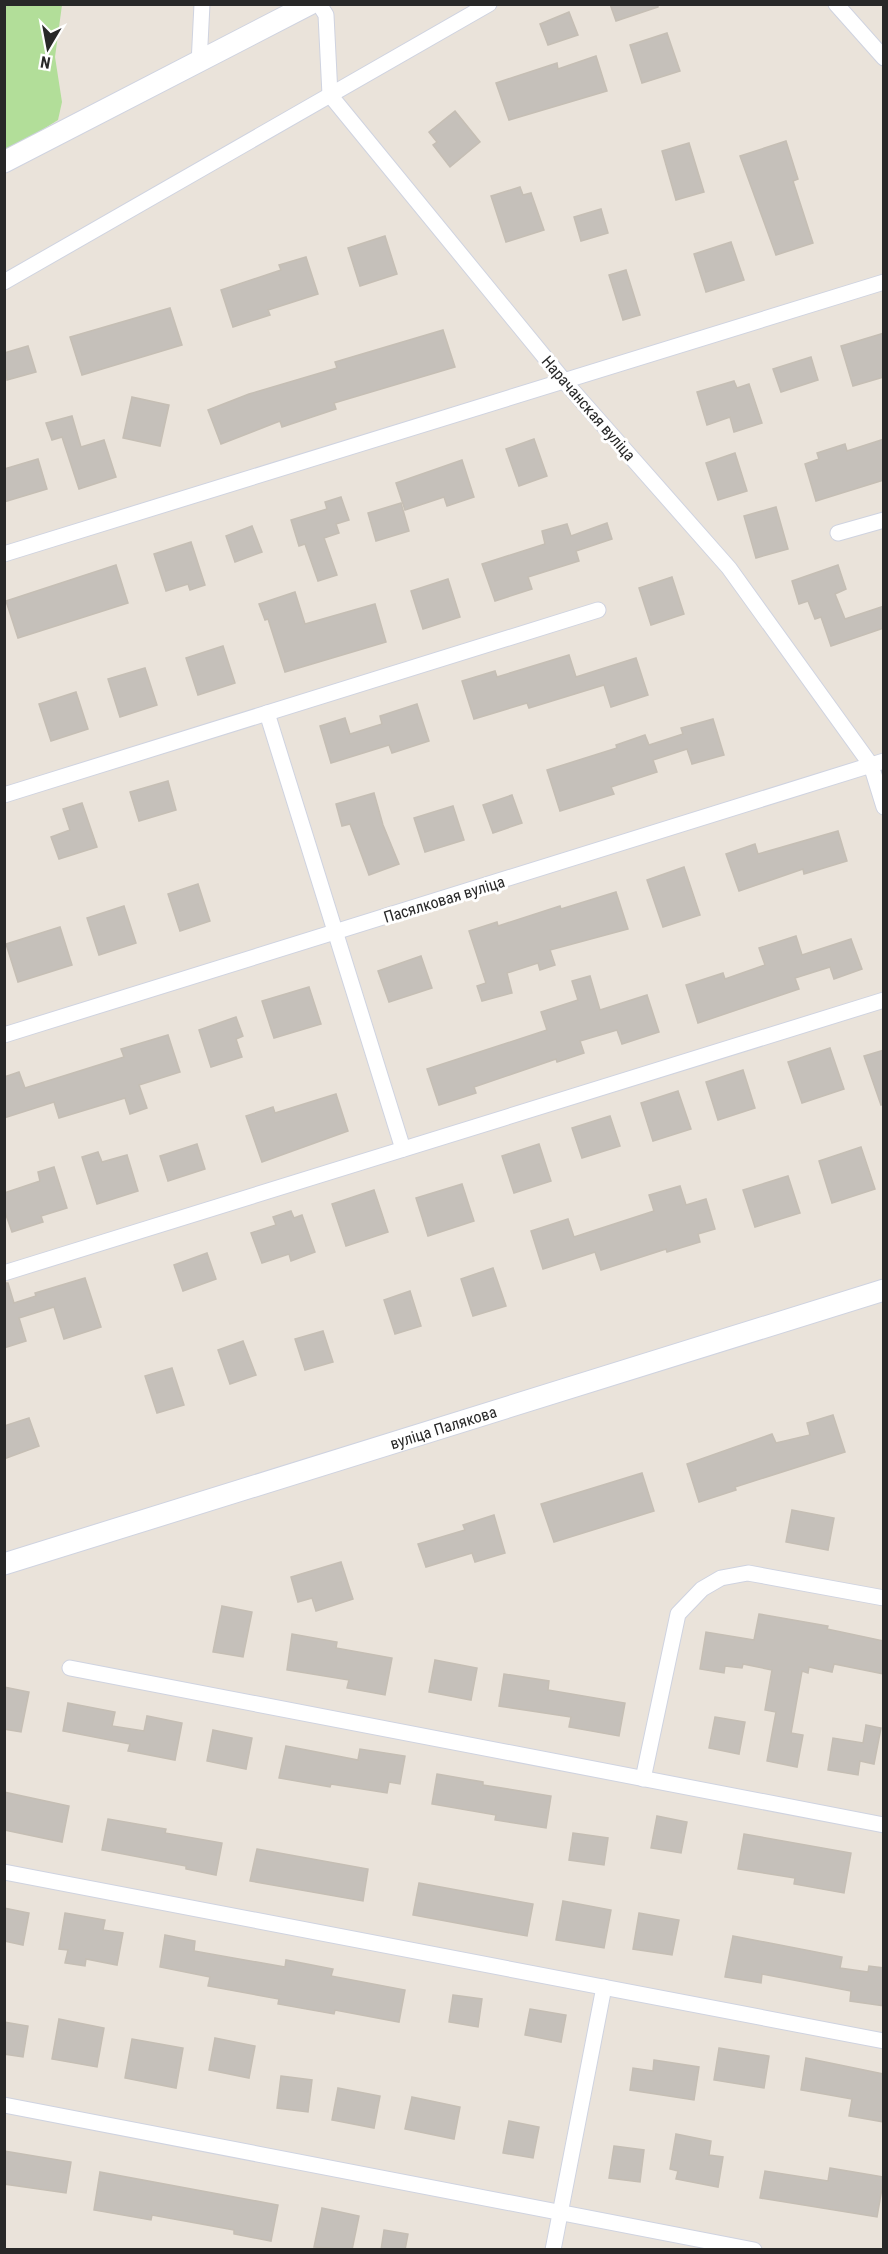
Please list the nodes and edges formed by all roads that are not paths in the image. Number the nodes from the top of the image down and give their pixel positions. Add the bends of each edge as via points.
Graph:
1 (202, 4) edge
2 (310, 4) edge
3 (319, 4) edge
4 (489, 4) edge
5 (836, 4) edge
6 (884, 58) edge
7 (199, 64) junction
8 (330, 95) junction
9 (4, 162) edge
10 (4, 282) edge
11 (884, 282) edge
12 (565, 382) junction
13 (884, 520) edge
14 (838, 533) dead end
15 (4, 554) edge
16 (598, 610) dead end
17 (267, 713) junction
18 (877, 763) edge
19 (4, 795) edge
20 (884, 807) edge
21 (335, 933) junction
22 (884, 1000) edge
23 (4, 1035) edge
24 (403, 1149) junction
25 (4, 1273) edge
26 (884, 1290) edge
27 (4, 1564) edge
28 (884, 1598) edge
29 (70, 1668) dead end
30 (643, 1779) junction
31 (884, 1825) edge
32 (4, 1872) edge
33 (604, 1987) junction
34 (884, 2041) edge
35 (4, 2105) edge
36 (561, 2211) junction
37 (553, 2250) edge
38 (754, 2250) edge

1 - 7 street
2 - 7 street
3 - 8 street via 326,15
4 - 8 street
5 - 6 street
7 - 9 street
8 - 10 street
8 - 12 street, Нарачанская вуліца
11 - 12 street
12 - 15 street
12 - 18 street, Нарачанская вуліца via 729,568
13 - 14 street
16 - 17 street
17 - 19 street
17 - 21 street
18 - 20 street, Нарачанская вуліца
18 - 21 street, Пасялковая вуліца
21 - 23 street, Пасялковая вуліца
21 - 24 street
22 - 24 street
24 - 25 street
26 - 27 street, вуліца Палякова
28 - 30 street via 748,1573 721,1578 702,1588 678,1614
29 - 30 street
30 - 31 street
32 - 33 street
33 - 34 street
33 - 36 street
35 - 36 street
36 - 37 street
36 - 38 street

